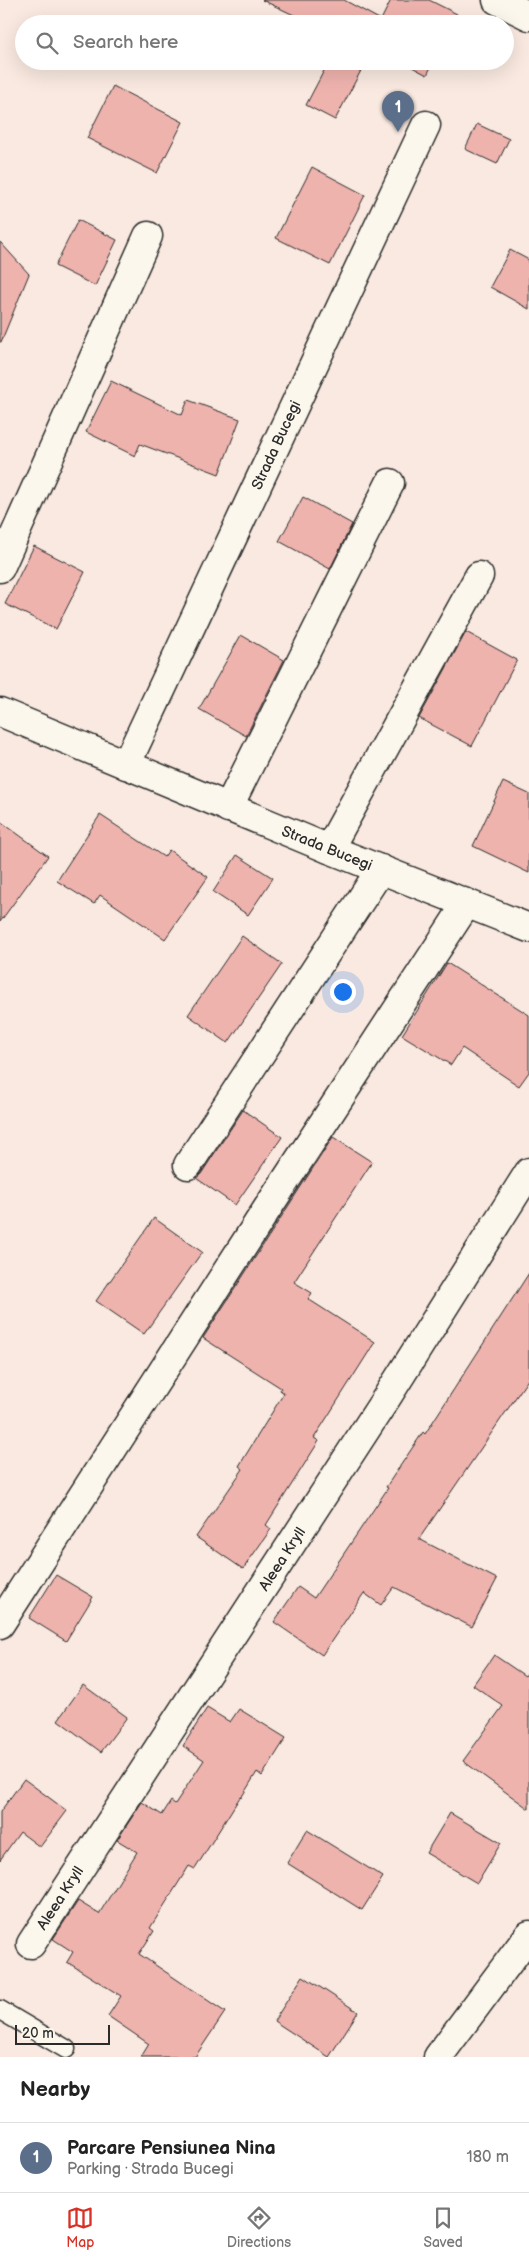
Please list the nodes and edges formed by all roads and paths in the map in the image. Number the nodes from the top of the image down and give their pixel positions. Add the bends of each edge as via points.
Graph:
1 (497, 0) edge
2 (529, 16) edge
3 (426, 125) dead end
4 (148, 236) dead end
5 (390, 483) dead end
6 (0, 568) edge
7 (479, 576) dead end
8 (0, 712) edge
9 (126, 765) junction
10 (228, 808) junction
11 (329, 849) junction
12 (381, 869) junction
13 (467, 902) junction
14 (529, 928) edge
15 (188, 1165) dead end
16 (529, 1172) edge
17 (0, 1624) edge
18 (529, 1935) edge
19 (31, 1944) dead end
20 (0, 2010) edge
21 (66, 2049) dead end
22 (438, 2057) edge

1 - 2 street
3 - 9 street, Strada Bucegi
4 - 6 street
5 - 10 street
7 - 11 street
8 - 9 street, Strada Bucegi
9 - 10 street, Strada Bucegi
10 - 11 street, Strada Bucegi
11 - 12 street, Strada Bucegi
12 - 13 street, Strada Bucegi
12 - 15 street
13 - 14 street, Strada Bucegi
13 - 17 street
16 - 19 street, Aleea Kryll
18 - 22 street
20 - 21 lane

